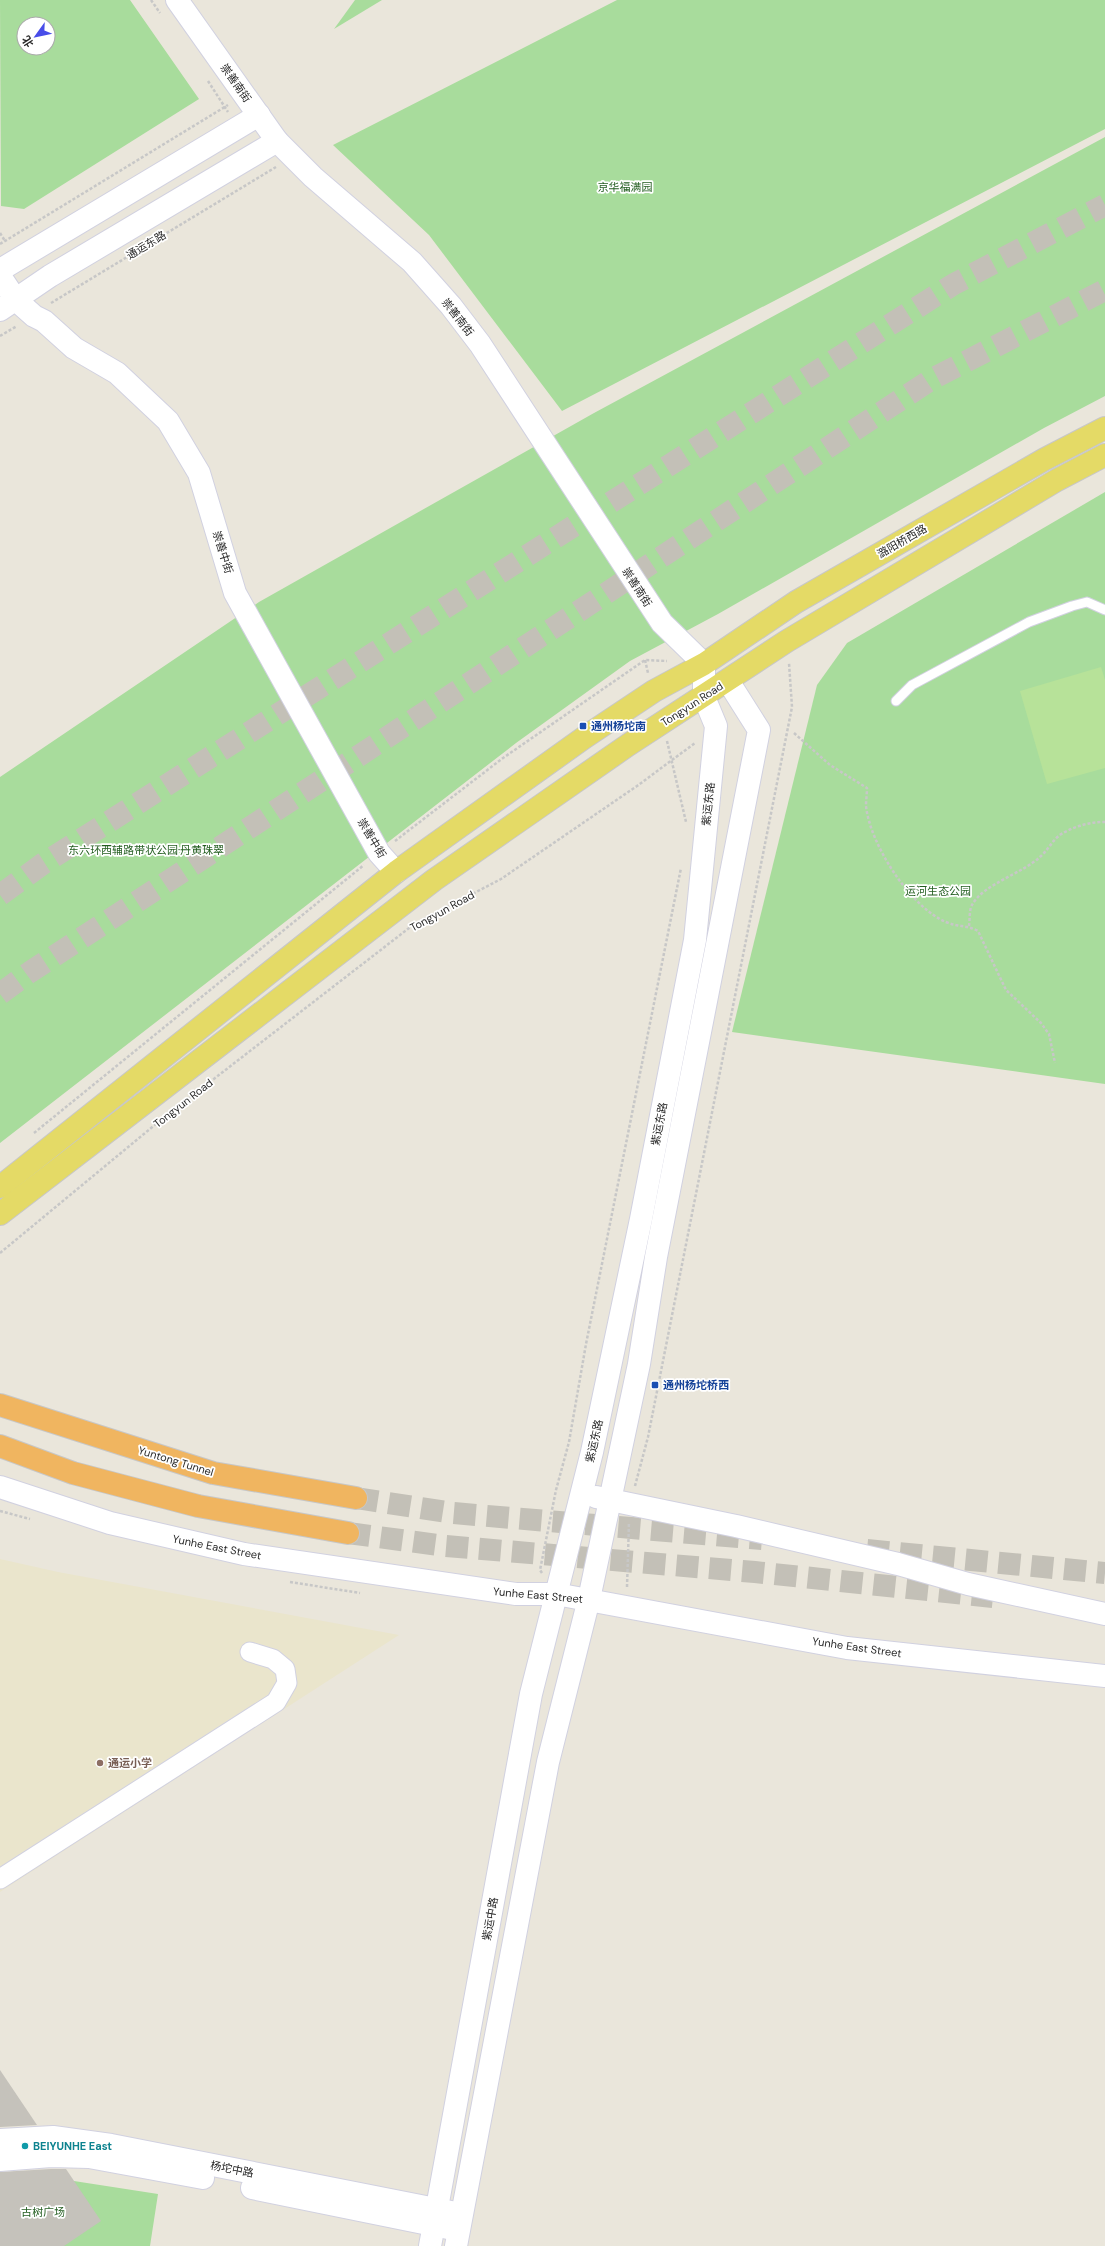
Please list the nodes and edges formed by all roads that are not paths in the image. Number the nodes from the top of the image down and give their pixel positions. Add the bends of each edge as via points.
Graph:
1 (177, 0) edge
2 (259, 115) junction
3 (277, 141) junction
4 (0, 270) edge
5 (0, 276) edge
6 (8, 305) edge
7 (1105, 428) edge
8 (1105, 455) edge
9 (1105, 610) edge
10 (704, 664) junction
11 (728, 681) junction
12 (704, 698) junction
13 (896, 701) dead end
14 (396, 872) junction
15 (0, 1187) edge
16 (0, 1214) edge
17 (0, 1405) edge
18 (0, 1446) edge
19 (0, 1487) edge
20 (581, 1493) junction
21 (356, 1498) tunnel mouth
22 (620, 1503) junction
23 (348, 1533) tunnel mouth
24 (556, 1594) junction
25 (589, 1599) junction
26 (1105, 1614) edge
27 (250, 1652) dead end
28 (1105, 1676) edge
29 (0, 1879) edge
30 (0, 2140) edge
31 (0, 2160) edge
32 (436, 2217) junction
33 (459, 2230) edge
34 (430, 2246) edge

1 - 2 main road, 崇善南街
2 - 3 main road, 崇善南街
2 - 4 main road
3 - 6 main road, 通运东路 via 50,276
3 - 10 main road, 崇善南街 via 412,262 451,306 480,344 662,623
5 - 6 main road, 崇善中街
6 - 14 main road, 崇善中街 via 44,321 74,348 117,373 168,421 199,473 235,593 379,853
7 - 10 main road, 潞阳桥西路 via 1045,459 796,602
8 - 11 main road via 1057,480 788,641
9 - 13 lane via 1087,602 1029,622 912,684
10 - 11 main road, 紫运东路
10 - 12 main road, 紫运东路
10 - 14 main road via 654,691 579,741
11 - 12 main road, Tongyun Road
11 - 22 main road, 紫运东路 via 759,730 656,1256
12 - 16 main road, Tongyun Road via 434,880
12 - 20 main road, 紫运东路 via 716,726 695,940 641,1219
14 - 15 main road
17 - 21 highway, Yuntong Tunnel via 213,1473
18 - 23 highway via 73,1473 198,1506
19 - 24 main road, Yunhe East Street via 110,1523 244,1554 516,1594
20 - 22 main road
20 - 24 main road, 紫运东路
22 - 25 main road, 紫运东路
22 - 26 main road via 736,1526 898,1564 968,1584
24 - 25 main road, Yunhe East Street
24 - 32 main road, 紫运中路 via 531,1694
25 - 28 main road, Yunhe East Street via 848,1648
25 - 33 main road via 548,1762
27 - 29 street via 273,1658 285,1669 287,1683 276,1702
30 - 32 main road, 杨坨中路 via 53,2137 111,2145
31 - 32 main road, 杨坨中路 via 51,2156 89,2157
32 - 33 main road, 杨坨中路
32 - 34 main road, 紫运中路

